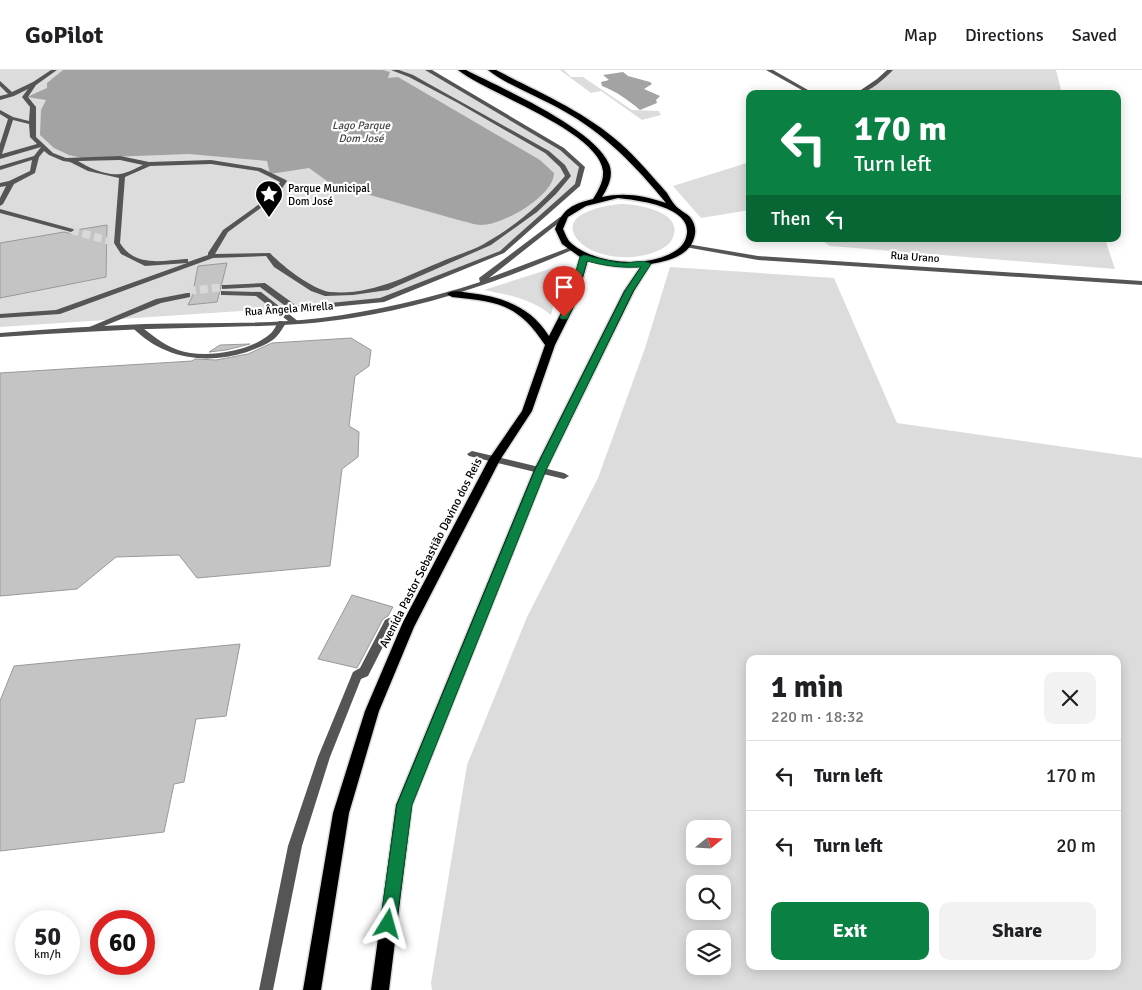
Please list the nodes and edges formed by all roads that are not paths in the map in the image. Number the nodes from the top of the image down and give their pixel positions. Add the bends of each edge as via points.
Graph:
1 (54, 70) edge
2 (394, 70) edge
3 (428, 70) edge
4 (461, 70) edge
5 (491, 70) edge
6 (769, 70) edge
7 (890, 70) edge
8 (0, 83) edge
9 (34, 85) junction
10 (806, 90) edge
11 (862, 90) edge
12 (12, 95) junction
13 (0, 98) edge
14 (0, 112) edge
15 (11, 118) junction
16 (32, 123) junction
17 (43, 146) junction
18 (0, 155) edge
19 (36, 157) junction
20 (73, 160) junction
21 (149, 164) junction
22 (0, 168) edge
23 (122, 176) junction
24 (11, 183) junction
25 (0, 185) edge
26 (597, 199) junction
27 (1, 210) edge
28 (677, 210) junction
29 (562, 218) junction
30 (71, 230) tunnel mouth
31 (687, 246) junction
32 (570, 249) junction
33 (212, 256) junction
34 (584, 257) junction
35 (647, 264) junction
36 (1142, 283) edge
37 (473, 286) junction
38 (452, 294) junction
39 (187, 295) tunnel mouth
40 (0, 316) edge
41 (295, 322) junction
42 (282, 323) junction
43 (136, 327) junction
44 (91, 328) junction
45 (0, 335) edge
46 (550, 345) junction
47 (472, 454) dead end
48 (495, 459) junction
49 (540, 470) junction
50 (564, 476) dead end
51 (389, 623) dead end
52 (266, 990) edge
53 (312, 990) edge
54 (380, 990) edge

1 - 9 street
2 - 33 street via 412,76 547,152 568,176 535,211 489,244 384,288 328,294 314,289 277,265 268,254
3 - 41 street via 562,149 582,167 578,185 502,252 381,300 300,308 291,306 262,285 224,290 258,294
4 - 26 main road via 563,125 585,141 604,161 607,172 606,185
5 - 28 main road via 572,112 607,136
6 - 10 street
7 - 11 street
8 - 12 street
9 - 12 street
9 - 16 street via 25,97 34,107
12 - 13 street
14 - 15 street
15 - 16 street
15 - 18 street
16 - 17 street via 33,137
17 - 18 street
17 - 19 street
17 - 20 street via 51,154
19 - 22 street
19 - 24 street via 33,172
20 - 21 street via 120,158
20 - 23 street via 84,168 107,176
21 - 23 street
21 - 33 street via 211,162 259,169 284,181 274,196 225,231
23 - 33 street via 117,243 123,253 145,264
24 - 25 street
24 - 27 street
26 - 28 main road via 618,196 640,198
26 - 29 main road via 570,210
27 - 30 street
28 - 31 main road via 691,227
29 - 32 main road via 558,228 561,239
29 - 37 street
31 - 35 main road via 671,257
31 - 36 street, Rua Urano via 758,258
32 - 34 main road
32 - 37 street, Rua Ângela Mirella
33 - 40 street via 57,312
34 - 35 main road via 618,265
34 - 46 main road, Avenida Pastor Sebastião Davino dos Reis via 571,303
35 - 49 main road via 629,291
37 - 38 street, Rua Ângela Mirella
38 - 41 street, Rua Ângela Mirella via 366,313
38 - 46 main road via 504,303 521,311 534,322
39 - 44 street via 159,301
41 - 42 street, Rua Ângela Mirella
42 - 43 street, Rua Ângela Mirella
42 - 43 street via 275,334 256,346 211,355 176,353
43 - 44 street, Rua Ângela Mirella
44 - 45 street, Rua Ângela Mirella
46 - 48 main road, Avenida Pastor Sebastião Davino dos Reis via 526,411
47 - 48 street
48 - 49 street
48 - 53 main road, Avenida Pastor Sebastião Davino dos Reis via 408,626 372,711 341,813
49 - 50 street
49 - 54 main road via 404,805
51 - 52 street via 364,672 357,676 324,757 295,846

